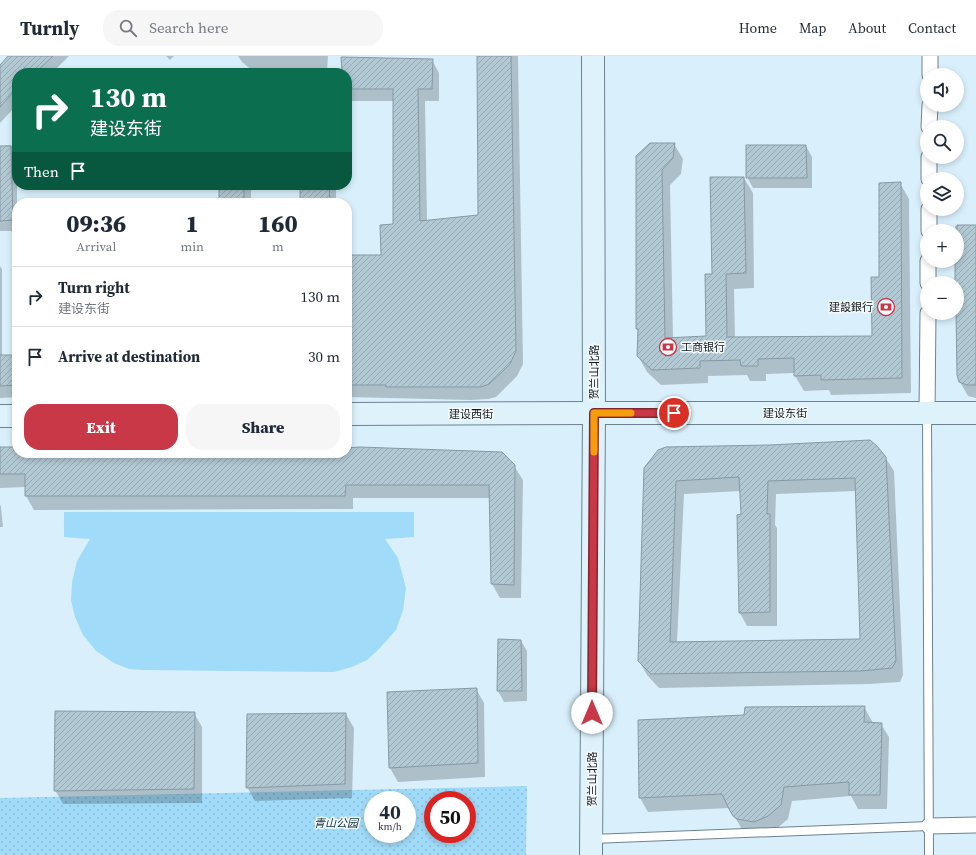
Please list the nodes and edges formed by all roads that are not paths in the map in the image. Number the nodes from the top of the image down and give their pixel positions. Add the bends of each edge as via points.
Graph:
1 (593, 56) edge
2 (930, 56) edge
3 (930, 68) edge
4 (928, 320) edge
5 (594, 413) junction
6 (927, 413) junction
7 (976, 413) edge
8 (352, 414) edge
9 (0, 416) edge
10 (12, 416) edge
11 (976, 825) edge
12 (929, 826) junction
13 (591, 847) edge
14 (929, 855) edge

1 - 5 main road, 贺兰山北路
2 - 3 street
4 - 6 street
5 - 6 main road, 建设东街
5 - 8 main road, 建设西街
5 - 13 main road, 贺兰山北路
6 - 7 main road, 建设东街
6 - 12 lane
9 - 10 main road
11 - 12 street
12 - 13 lane
12 - 14 lane

